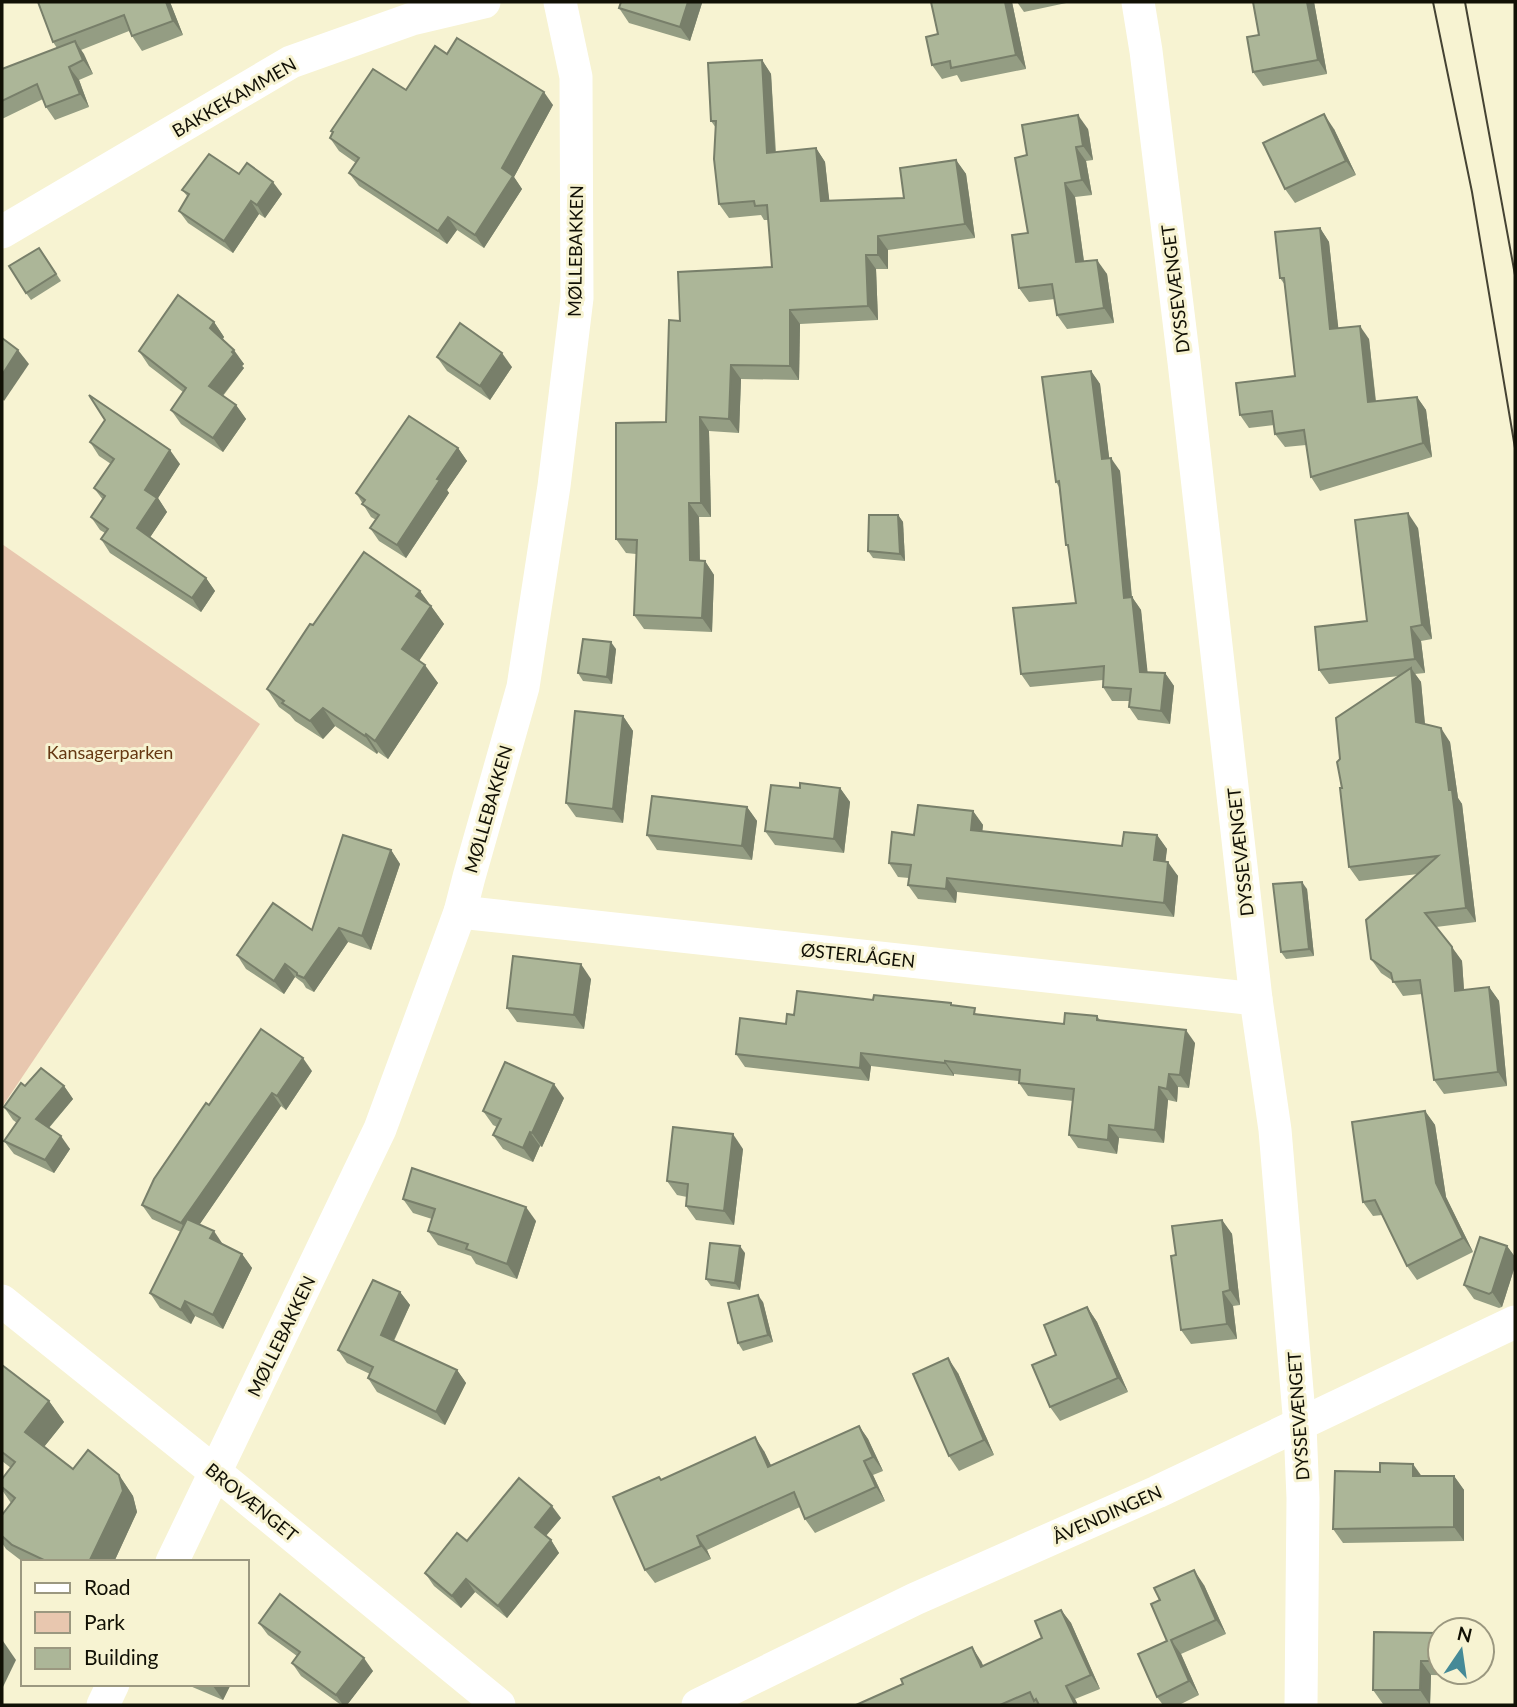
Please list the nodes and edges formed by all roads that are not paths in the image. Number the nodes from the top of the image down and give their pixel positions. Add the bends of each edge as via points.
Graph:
1 (484, 2) edge
2 (560, 2) edge
3 (1138, 2) edge
4 (2, 232) edge
5 (460, 912) junction
6 (1256, 999) junction
7 (2, 1301) edge
8 (1515, 1322) edge
9 (1300, 1426) junction
10 (215, 1472) junction
11 (173, 1560) edge
12 (112, 1686) edge
13 (103, 1705) edge
14 (499, 1705) edge
15 (698, 1705) edge
16 (1301, 1705) edge

1 - 4 street, BAKKEKAMMEN via 412,19 291,62
2 - 5 street, MØLLEBAKKEN via 576,77 577,298 523,687
3 - 6 street, DYSSEVÆNGET
5 - 6 street, ØSTERLÅGEN
5 - 10 street, MØLLEBAKKEN via 380,1129
6 - 9 street, DYSSEVÆNGET via 1275,1130
7 - 10 street, BROVÆNGET
8 - 9 street, ÅVENDINGEN
9 - 15 street, ÅVENDINGEN via 915,1599
9 - 16 street, DYSSEVÆNGET
10 - 11 street, MØLLEBAKKEN
10 - 14 street, BROVÆNGET
12 - 13 street

